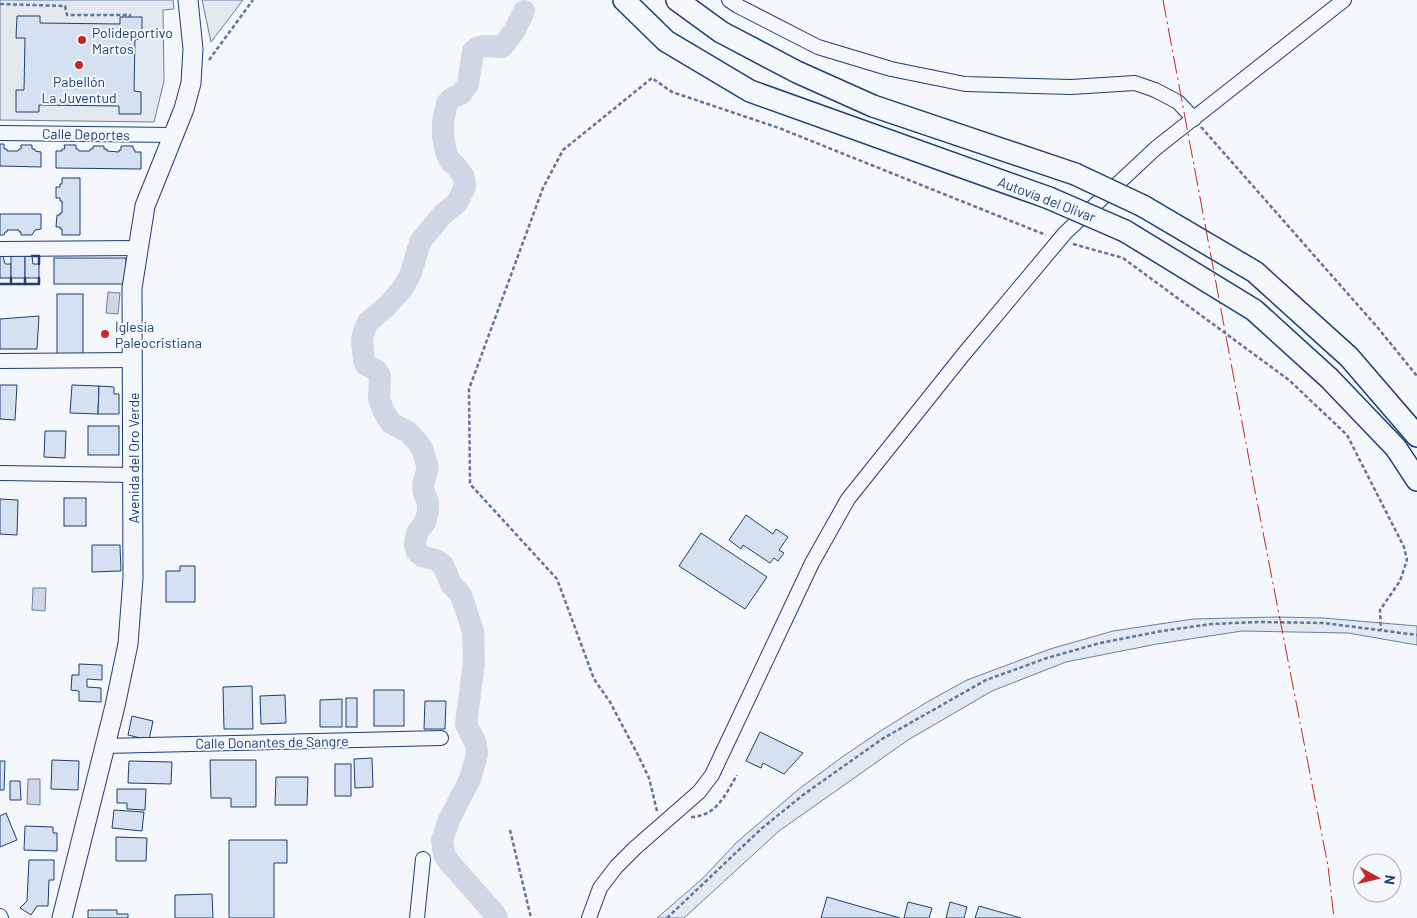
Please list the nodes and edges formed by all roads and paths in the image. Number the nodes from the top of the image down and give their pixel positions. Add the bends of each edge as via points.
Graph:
1 (188, 0) edge
2 (253, 0) edge
3 (624, 0) edge
4 (677, 0) edge
5 (729, 0) edge
6 (1344, 0) edge
7 (0, 4) edge
8 (130, 17) dead end
9 (208, 62) dead end
10 (1194, 118) junction
11 (0, 133) edge
12 (173, 135) junction
13 (1059, 240) junction
14 (137, 248) junction
15 (0, 249) edge
16 (132, 360) junction
17 (0, 361) edge
18 (1417, 376) edge
19 (1417, 436) edge
20 (0, 473) edge
21 (133, 475) junction
22 (1417, 480) edge
23 (1381, 630) junction
24 (1417, 635) edge
25 (441, 738) dead end
26 (104, 746) junction
27 (737, 775) dead end
28 (665, 822) junction
29 (510, 830) dead end
30 (422, 859) dead end
31 (62, 918) edge
32 (417, 918) edge
33 (531, 918) edge
34 (589, 918) edge
35 (666, 918) edge

1 - 12 main road, Avenida del Oro Verde via 193,49 191,83
2 - 9 path
3 - 22 highway, Autovía del Olivar, bridge via 666,41 750,91 1049,198 1125,231 1254,310 1336,385 1396,448
4 - 19 highway, bridge via 720,32 873,106 1075,174 1144,206 1255,272 1348,357
5 - 10 street via 818,47 891,69 964,84 1070,87 1135,83 1178,102
6 - 10 street
7 - 8 path via 65,6 67,15
10 - 13 street via 1156,148
10 - 18 path
11 - 12 street, Calle Deportes
12 - 14 main road, Avenida del Oro Verde via 146,206
13 - 23 path via 1123,258 1289,380 1346,435 1404,547 1407,560 1400,581 1380,610
13 - 28 street via 848,499 812,563 712,775 699,792
13 - 28 path via 787,131 672,92 652,78 563,150 543,188 469,389 470,484 557,579 594,680 610,702 649,778
14 - 15 street
14 - 16 main road, Avenida del Oro Verde via 132,288
16 - 17 street
16 - 21 main road, Avenida del Oro Verde
20 - 21 street
21 - 26 main road, Avenida del Oro Verde via 133,578 128,644
23 - 24 path
23 - 35 path via 1324,623 1211,624 1113,640 1047,658 986,680 882,739 803,795
25 - 26 street, Calle Donantes de Sangre
26 - 31 main road, Avenida del Oro Verde
27 - 28 path via 717,808 698,817
28 - 34 street via 616,867 600,888
29 - 33 path
30 - 32 street

